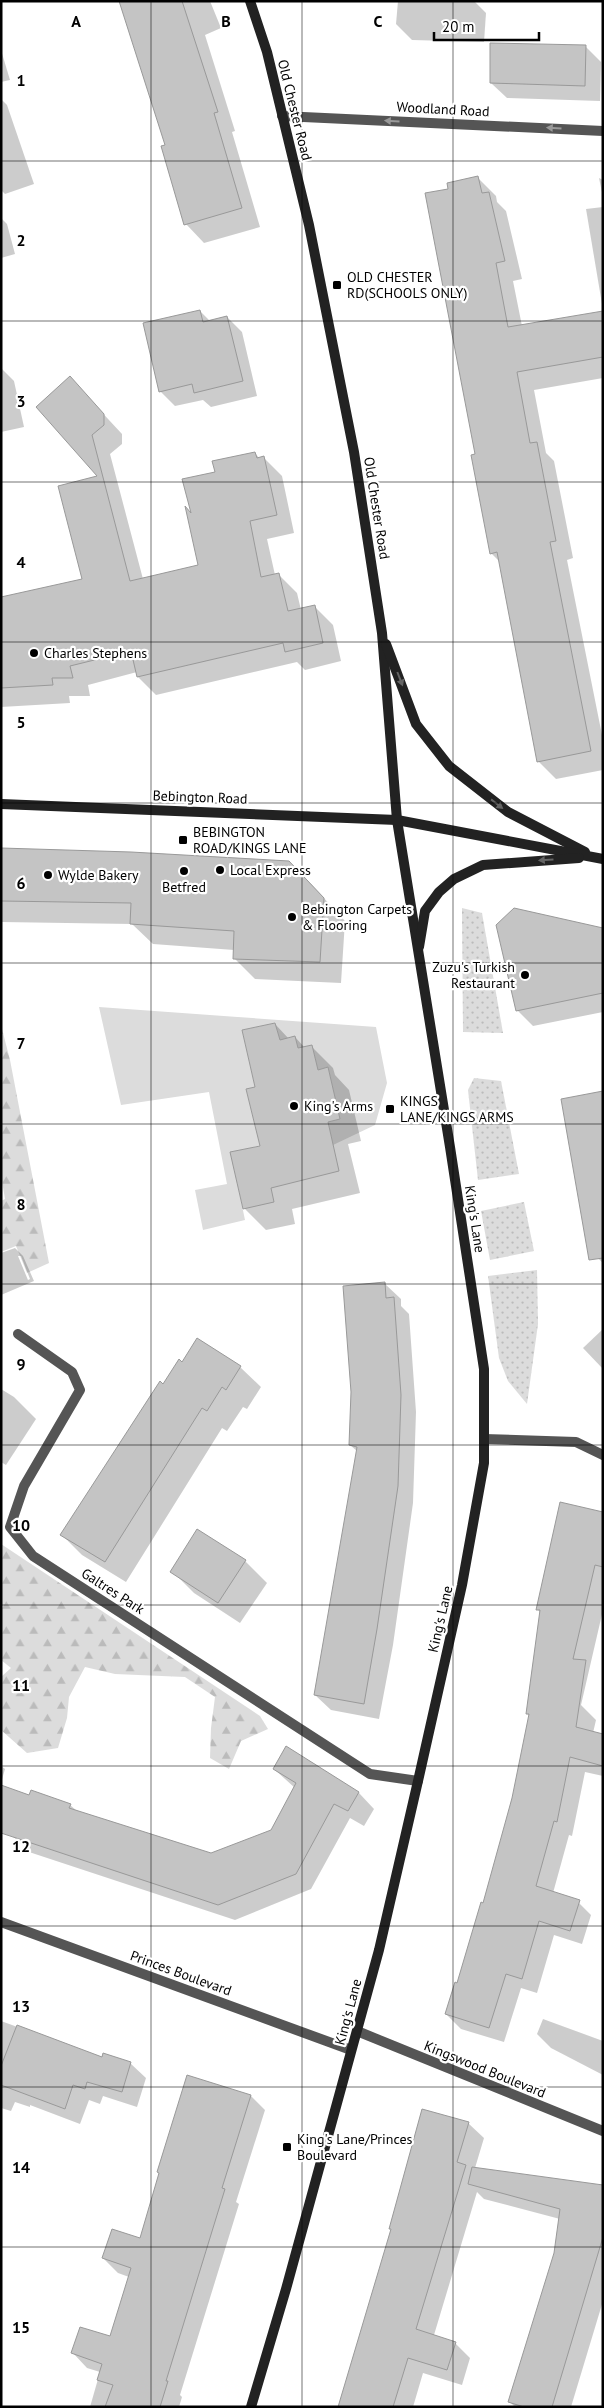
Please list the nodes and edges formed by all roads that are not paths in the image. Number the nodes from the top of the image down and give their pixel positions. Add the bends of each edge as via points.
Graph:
1 (250, 1) edge
2 (282, 116) junction
3 (603, 131) edge
4 (382, 633) junction
5 (1, 804) edge
6 (396, 820) junction
7 (599, 858) edge
8 (417, 955) junction
9 (18, 1334) dead end
10 (484, 1439) junction
11 (603, 1455) edge
12 (418, 1781) junction
13 (1, 1922) edge
14 (357, 2031) junction
15 (352, 2050) junction
16 (603, 2131) edge
17 (251, 2407) edge

1 - 2 main road, Old Chester Road via 267,52
3 -> 2 street, Woodland Road
2 - 4 main road, Old Chester Road via 309,225 354,452
4 - 6 main road, Old Chester Road
4 -> 7 main road via 416,724 450,766 508,812
5 - 6 main road, Bebington Road
6 - 7 main road
6 - 8 main road, King's Lane
7 -> 8 main road via 483,865 454,879 425,911
8 - 10 main road, King's Lane via 484,1369
9 - 12 street, Galtres Park via 72,1372 80,1390 24,1486 10,1527 34,1556 370,1774
10 - 11 street via 576,1442
10 - 12 main road, King's Lane via 484,1463 462,1585
12 - 14 main road, King's Lane
13 - 15 street, Princes Boulevard
14 - 15 main road, King's Lane
14 - 16 street, Kingswood Boulevard
15 - 17 main road, King's Lane

